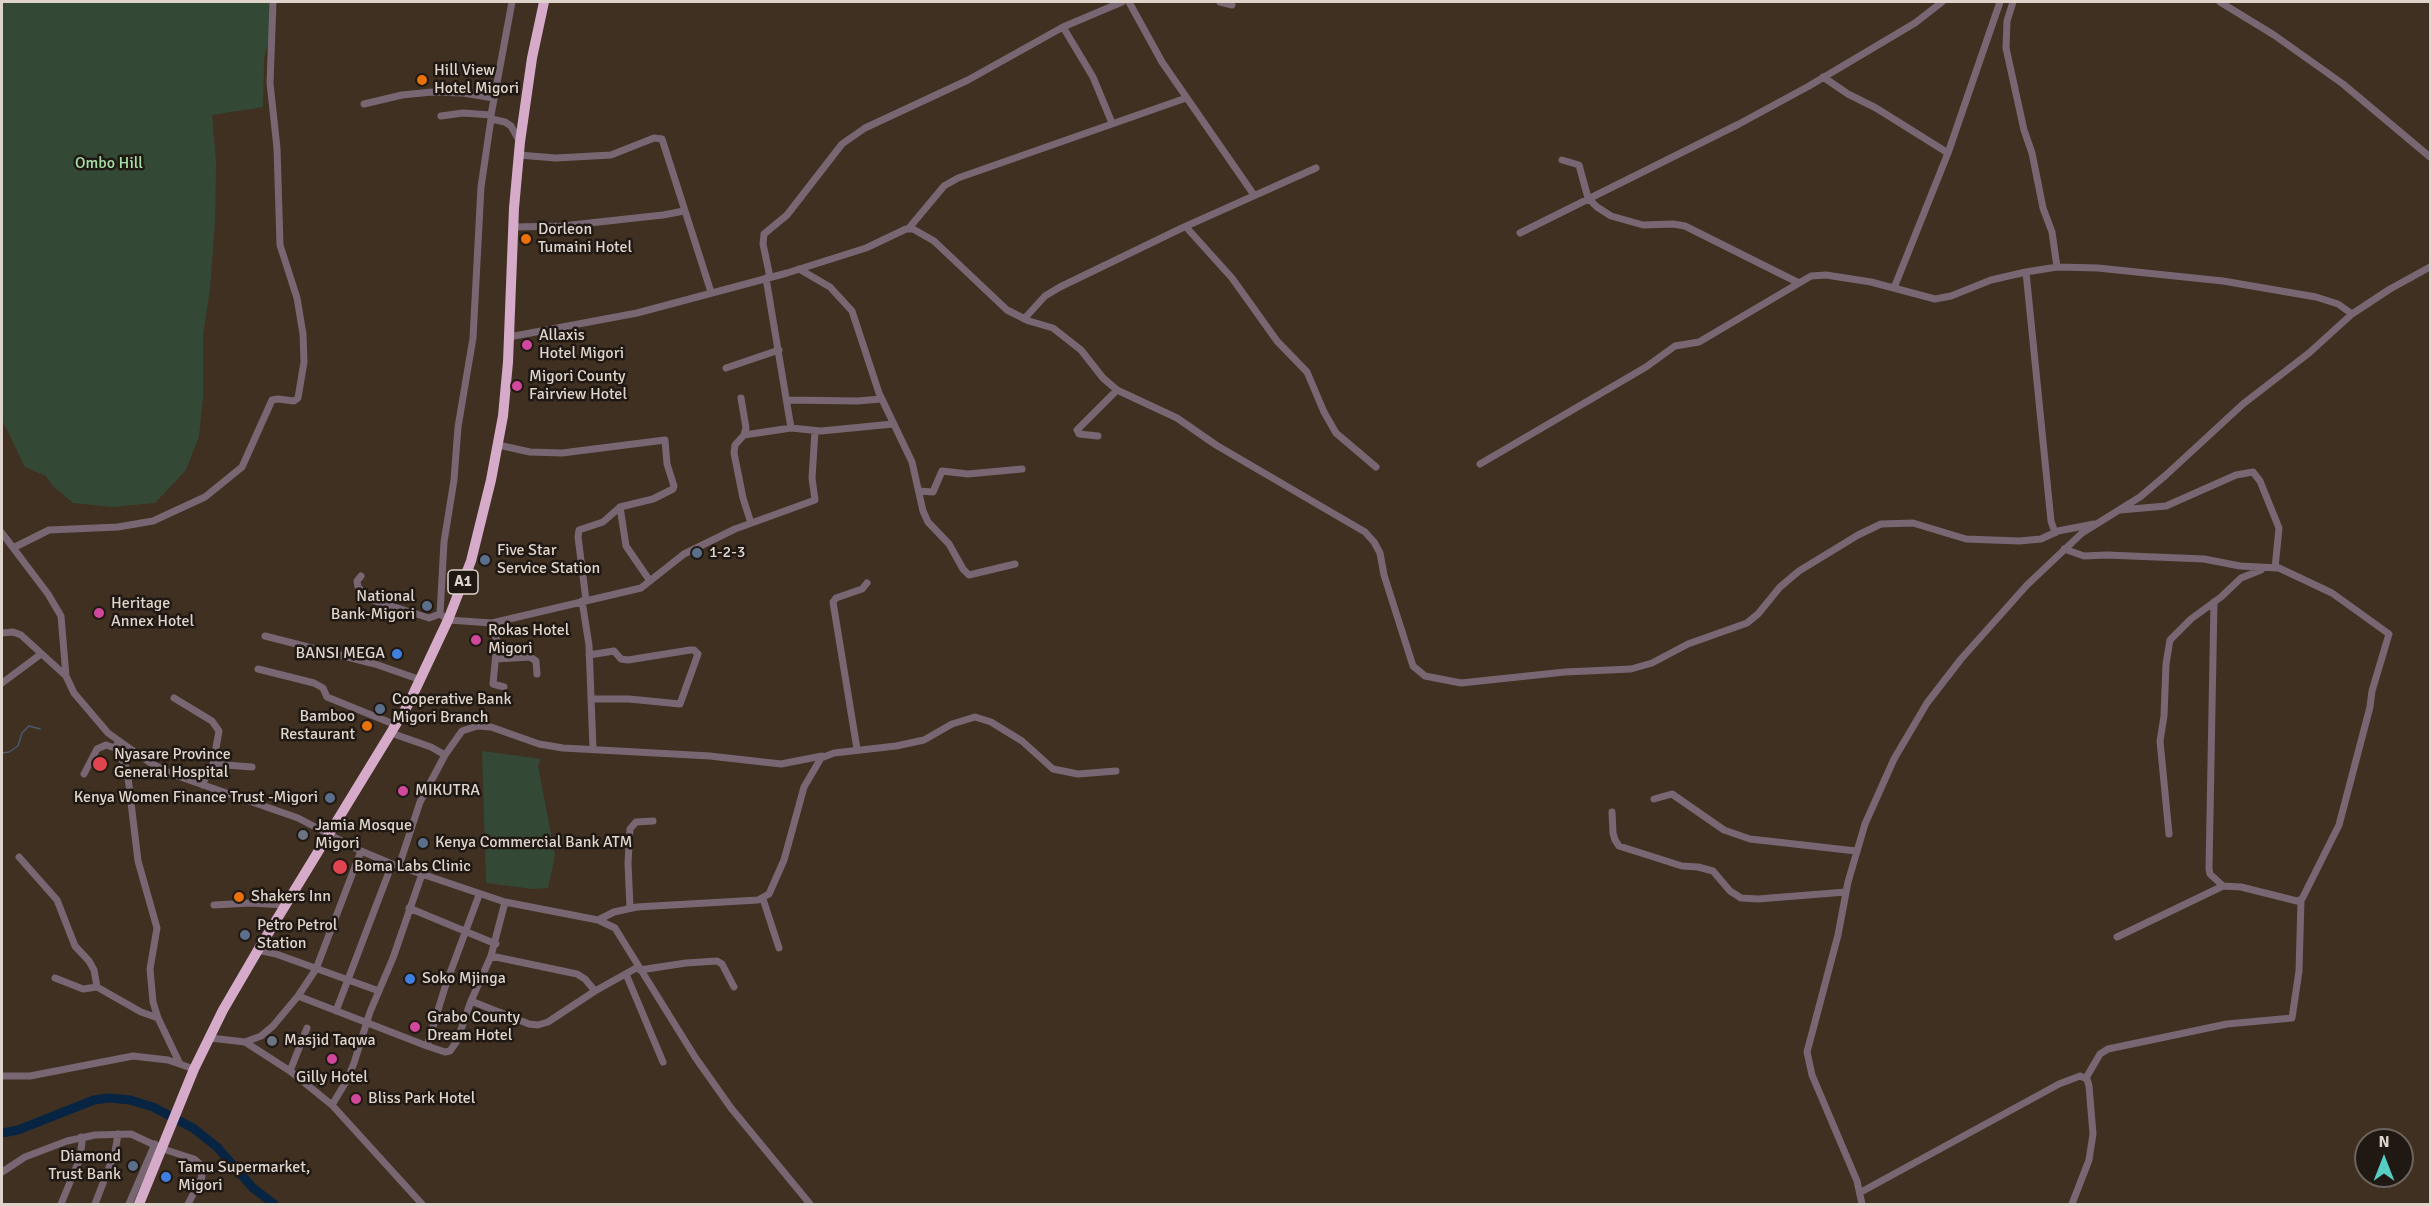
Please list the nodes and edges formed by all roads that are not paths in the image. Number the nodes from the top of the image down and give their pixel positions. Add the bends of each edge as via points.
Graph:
1 (273, 2) edge
2 (512, 2) edge
3 (544, 2) edge
4 (1122, 2) edge
5 (1129, 2) edge
6 (1220, 2) edge
7 (1942, 2) edge
8 (2000, 2) edge
9 (2013, 2) edge
10 (2220, 2) edge
11 (1232, 6) dead end
12 (1063, 27) junction
13 (1823, 77) junction
14 (494, 98) junction
15 (1186, 98) junction
16 (364, 104) dead end
17 (441, 116) dead end
18 (491, 117) junction
19 (1112, 123) junction
20 (520, 142) junction
21 (1948, 153) junction
22 (518, 155) junction
23 (2430, 157) edge
24 (1562, 160) dead end
25 (1316, 168) dead end
26 (1254, 195) junction
27 (1588, 198) junction
28 (684, 211) junction
29 (1186, 226) junction
30 (514, 227) junction
31 (909, 228) junction
32 (1520, 233) dead end
33 (2057, 267) junction
34 (2430, 267) edge
35 (799, 269) junction
36 (2026, 272) junction
37 (768, 277) junction
38 (1797, 282) junction
39 (1894, 288) junction
40 (711, 292) junction
41 (2352, 314) junction
42 (1024, 319) junction
43 (509, 337) junction
44 (779, 350) junction
45 (726, 368) dead end
46 (1117, 390) junction
47 (741, 398) dead end
48 (881, 399) junction
49 (788, 400) junction
50 (893, 424) junction
51 (791, 428) junction
52 (815, 431) junction
53 (744, 435) junction
54 (1098, 436) dead end
55 (498, 445) junction
56 (1480, 464) dead end
57 (1376, 467) dead end
58 (1022, 469) dead end
59 (919, 491) junction
60 (620, 507) junction
61 (2120, 510) junction
62 (751, 523) junction
63 (2094, 524) junction
64 (2, 533) edge
65 (2055, 533) junction
66 (15, 547) junction
67 (2064, 549) junction
68 (1015, 564) dead end
69 (2272, 568) junction
70 (361, 576) dead end
71 (650, 581) junction
72 (867, 583) dead end
73 (584, 601) junction
74 (2214, 602) junction
75 (444, 617) junction
76 (492, 623) junction
77 (2, 633) edge
78 (265, 636) dead end
79 (41, 654) junction
80 (589, 655) junction
81 (496, 659) junction
82 (258, 669) dead end
83 (537, 674) dead end
84 (66, 676) junction
85 (421, 680) junction
86 (2, 683) edge
87 (504, 687) dead end
88 (174, 698) dead end
89 (591, 699) junction
90 (394, 729) junction
91 (117, 745) junction
92 (593, 749) junction
93 (857, 749) junction
94 (445, 755) junction
95 (824, 756) junction
96 (213, 764) junction
97 (252, 767) dead end
98 (1116, 771) dead end
99 (84, 774) dead end
100 (202, 785) junction
101 (1654, 799) dead end
102 (1612, 812) dead end
103 (653, 821) dead end
104 (2169, 834) dead end
105 (329, 835) junction
106 (361, 851) junction
107 (1856, 851) junction
108 (19, 857) dead end
109 (396, 865) junction
110 (422, 874) junction
111 (2223, 886) junction
112 (1846, 892) junction
113 (479, 895) junction
114 (763, 898) junction
115 (2301, 900) junction
116 (505, 902) junction
117 (285, 904) junction
118 (214, 905) dead end
119 (409, 908) junction
120 (630, 908) junction
121 (598, 920) junction
122 (465, 931) junction
123 (2117, 937) dead end
124 (496, 944) junction
125 (779, 948) dead end
126 (258, 950) junction
127 (491, 956) junction
128 (316, 969) junction
129 (639, 969) junction
130 (626, 974) junction
131 (55, 978) dead end
132 (348, 980) junction
133 (97, 987) junction
134 (734, 987) dead end
135 (379, 991) junction
136 (595, 991) junction
137 (298, 996) junction
138 (471, 1001) junction
139 (336, 1011) junction
140 (158, 1018) junction
141 (366, 1023) junction
142 (307, 1028) dead end
143 (210, 1038) junction
144 (245, 1042) junction
145 (427, 1046) junction
146 (663, 1062) dead end
147 (180, 1064) junction
148 (194, 1069) junction
149 (290, 1071) junction
150 (2, 1076) edge
151 (2086, 1078) junction
152 (332, 1105) junction
153 (118, 1134) junction
154 (81, 1137) junction
155 (159, 1146) junction
156 (2, 1172) edge
157 (1861, 1192) junction
158 (61, 1204) edge
159 (95, 1204) edge
160 (129, 1204) edge
161 (139, 1204) edge
162 (188, 1204) edge
163 (422, 1204) edge
164 (810, 1204) edge
165 (1862, 1204) edge
166 (2072, 1204) edge

1 - 66 street via 270,83 278,148 280,246 297,298 303,334 304,362 298,398 272,400 242,468 205,497 153,521 49,530
2 - 14 street
3 - 20 highway, A1
4 - 12 street
5 - 15 street
6 - 11 street
7 - 13 street
8 - 21 street
9 - 33 street via 2007,21 2006,48 2052,232
10 - 23 street via 2343,84
12 - 19 street via 1093,77
12 - 37 street via 968,80 865,128 842,144 788,215 764,234
13 - 21 street
13 - 27 street via 1739,124
14 - 16 street via 432,92
14 - 18 street
15 - 19 street
15 - 26 street
17 - 18 street via 463,113
18 - 20 street via 509,125
18 - 75 street via 481,187 473,338 444,542
19 - 31 street via 952,181 935,195
20 - 22 highway, A1
21 - 39 street
22 - 28 street via 614,155 658,137 664,143
22 - 30 highway, A1
24 - 27 street via 1579,165
25 - 26 street
26 - 29 street
27 - 32 street
27 - 38 street via 1604,212 1632,223 1677,224 1690,229
28 - 30 street via 562,226
28 - 40 street
29 - 42 street via 1050,292
29 - 57 street via 1307,372 1336,433
30 - 43 highway, A1
31 - 35 street via 866,248
31 - 42 street via 934,240 1002,306
33 - 36 street
33 - 41 street via 2241,283 2323,298
34 - 41 street
35 - 37 street
35 - 48 street via 830,287 849,306
36 - 39 street via 1991,280 1942,299
36 - 65 street
37 - 40 street
37 - 44 street
38 - 39 street via 1826,275
38 - 56 street via 1699,342 1675,346 1647,367
40 - 43 street via 637,313
41 - 61 street
42 - 46 street via 1053,328 1081,350
43 - 55 highway, A1
44 - 45 street
44 - 49 street
46 - 54 street via 1077,430 1079,434
46 - 65 street via 1177,418 1368,536 1380,553 1410,661 1421,675 1450,682 1631,669 1652,663 1688,644 1747,622 1799,571 1881,524 1913,523 1978,540 2035,541
47 - 53 street
48 - 49 street
48 - 50 street
49 - 51 street
50 - 52 street
50 - 59 street via 912,462
51 - 52 street
51 - 53 street
52 - 62 street via 815,500
53 - 62 street via 735,445 734,453
55 - 60 street via 561,453 664,439 673,489 653,500
55 - 75 highway, A1 via 478,537
58 - 59 street via 968,474 942,471 933,492
59 - 68 street via 928,522 949,544 966,573 974,575
60 - 71 street via 626,546
60 - 73 street via 603,522 578,533
61 - 63 street
61 - 69 street via 2166,506 2236,475 2253,472 2279,528
62 - 71 street via 684,554
63 - 65 street
63 - 67 street
64 - 66 street
66 - 84 street via 62,616
67 - 69 street via 2084,556 2198,558
67 - 107 street via 2004,611 1927,702 1885,778
69 - 74 street via 2246,574
69 - 115 street via 2331,593 2389,634 2339,825
70 - 75 street via 358,587 369,599 429,618
71 - 73 street via 638,589
72 - 93 street via 833,602
73 - 76 street
73 - 80 street
74 - 104 street via 2174,635 2168,650 2160,745
74 - 111 street via 2209,869
75 - 76 street
75 - 85 highway, A1
76 - 81 street
77 - 79 street via 21,635
78 - 85 street
79 - 84 street
79 - 86 street
80 - 89 street
80 - 89 street via 614,651 628,660 690,650 698,654 680,704
81 - 83 street via 530,657 536,661
81 - 87 street via 494,684
82 - 90 street via 314,682 327,696
84 - 91 street via 74,693
85 - 90 highway, A1
88 - 96 street via 218,727
89 - 92 street
90 - 94 street
90 - 105 highway, A1
91 - 99 street via 97,749
91 - 100 street
91 - 140 street via 127,769 138,861 157,928 150,977
92 - 94 street via 554,747 477,726 462,731
92 - 95 street via 781,764
93 - 95 street
93 - 98 street via 924,740 961,720 975,717 1022,741 1053,769 1078,774
94 - 109 street via 420,802
95 - 114 street via 801,794 777,879 770,894
96 - 97 street
96 - 100 street
100 - 105 street via 288,814
101 - 107 street via 1670,794 1724,830 1750,839
102 - 112 street via 1617,844 1682,866 1713,871 1730,891 1741,897
103 - 120 street via 636,822 630,829
105 - 106 street
105 - 117 highway, A1
106 - 109 street
106 - 128 street
107 - 112 street
108 - 133 street via 57,900 75,946 94,970
109 - 110 street
109 - 132 street
110 - 113 street
110 - 119 street
111 - 115 street via 2241,886
111 - 123 street
112 - 157 street via 1807,1052 1820,1098
113 - 116 street
113 - 122 street
114 - 120 street
114 - 125 street
115 - 151 street via 2299,971 2292,1018 2227,1024 2108,1048
116 - 121 street
116 - 124 street
117 - 118 street
117 - 126 highway, A1
119 - 122 street
119 - 135 street
120 - 121 street
121 - 129 street via 619,932
122 - 124 street
122 - 145 street
124 - 127 street
126 - 128 street
126 - 143 highway, A1
127 - 136 street via 577,974
127 - 138 street
128 - 132 street
128 - 137 street
129 - 130 street
129 - 134 street via 717,961
129 - 164 street via 731,1108
130 - 136 street
130 - 146 street
131 - 133 street via 82,989
132 - 135 street
132 - 139 street
133 - 140 street
135 - 141 street
136 - 138 street via 548,1022 534,1025
137 - 139 street
137 - 144 street via 267,1032
138 - 145 street via 452,1049 444,1052
139 - 141 street
140 - 147 street
141 - 145 street
141 - 152 street via 347,1080
142 - 149 street
143 - 144 street
143 - 148 highway, A1
144 - 149 street
147 - 148 street
147 - 150 street via 133,1056 30,1076
148 - 155 highway, A1 via 169,1132
149 - 152 street
151 - 157 street via 2079,1076 2060,1084
151 - 166 street via 2093,1110 2092,1144
152 - 163 street
153 - 154 street
153 - 155 street via 131,1134
153 - 159 street
154 - 156 street via 25,1157
154 - 158 street via 80,1158
155 - 160 street
155 - 161 highway, A1
155 - 162 street via 194,1159 202,1168 202,1177
157 - 165 street

